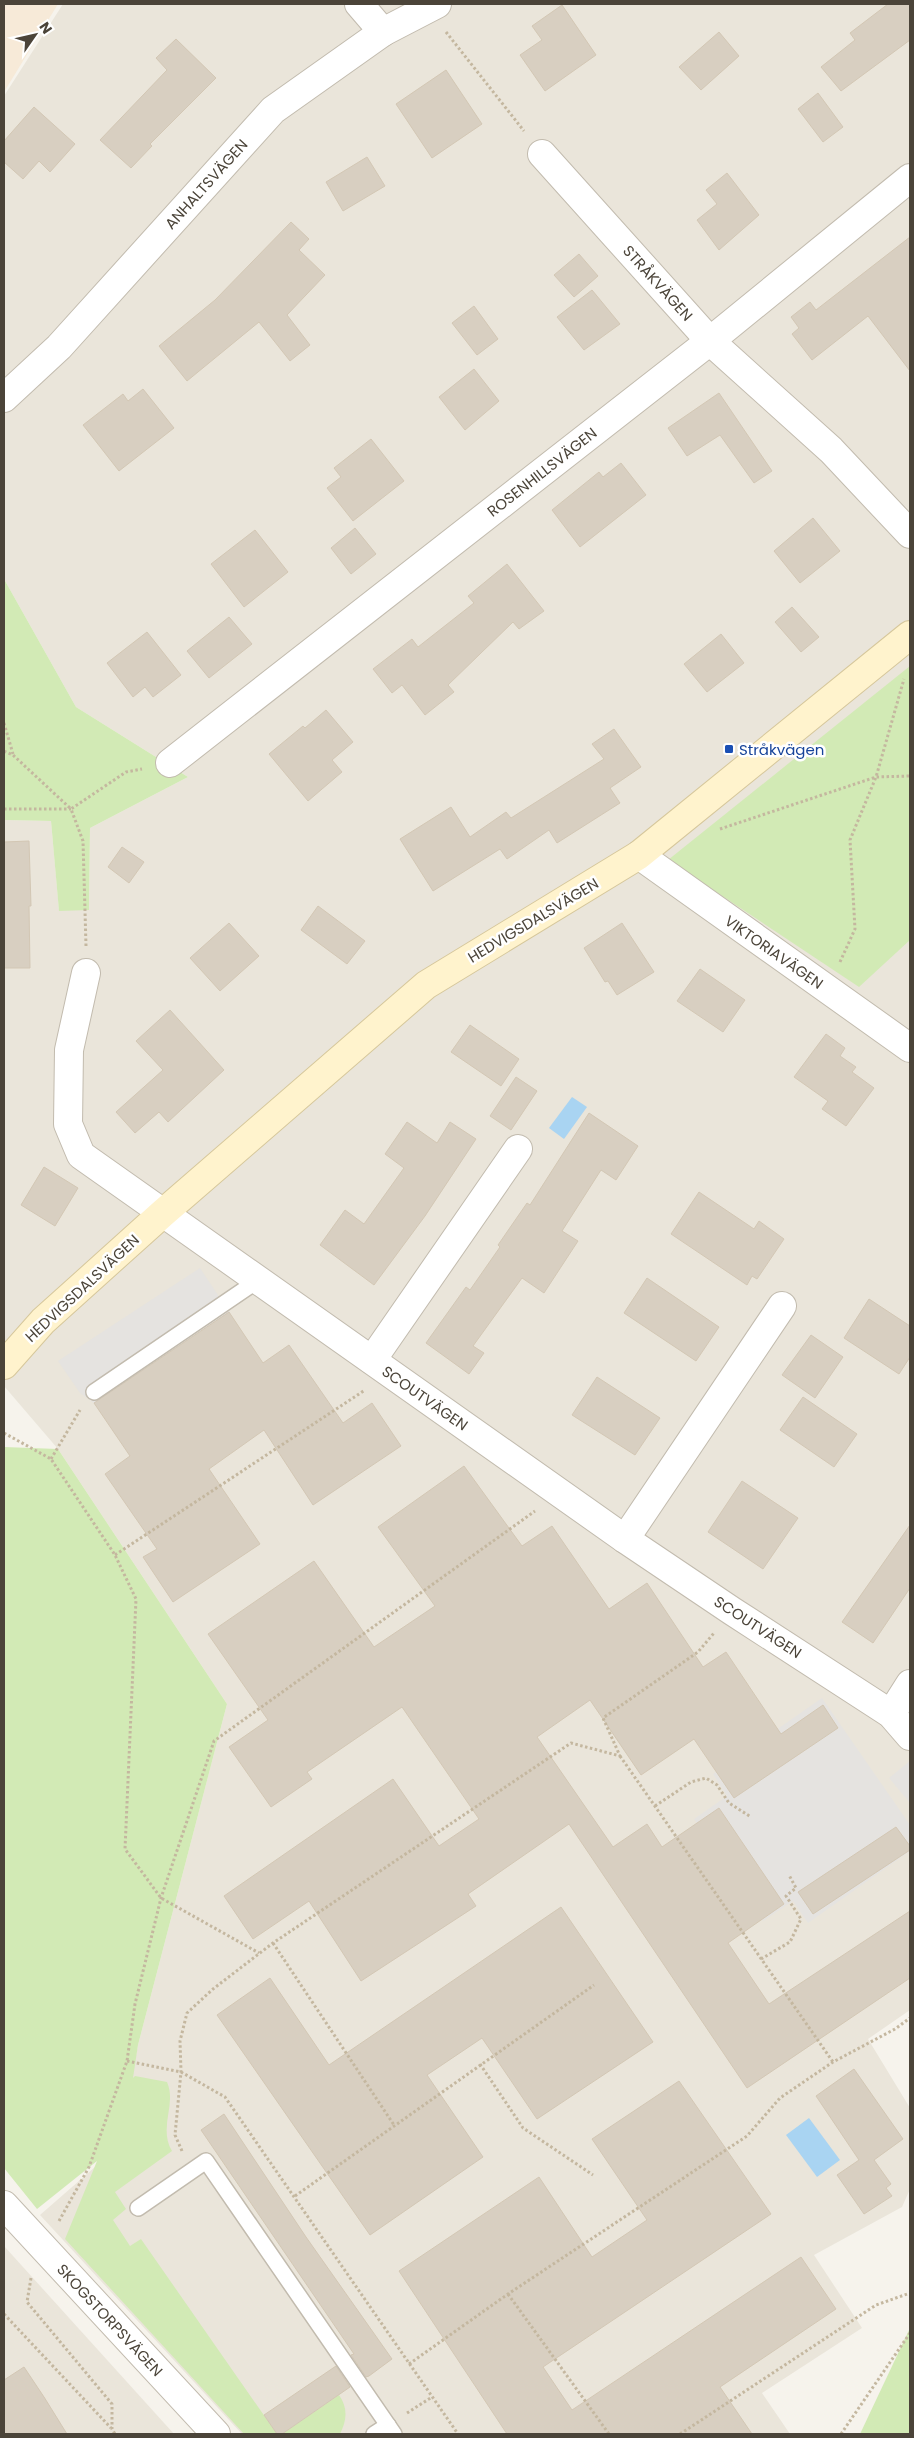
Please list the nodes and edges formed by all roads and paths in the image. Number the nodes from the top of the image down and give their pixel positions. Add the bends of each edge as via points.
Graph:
1 (359, 4) edge
2 (433, 7) edge
3 (383, 32) junction
4 (542, 154) joint
5 (910, 178) edge
6 (710, 341) junction
7 (4, 398) edge
8 (910, 534) edge
9 (910, 635) edge
10 (905, 677) dead end
11 (4, 724) edge
12 (4, 750) edge
13 (13, 755) junction
14 (170, 763) joint
15 (910, 776) edge
16 (876, 777) junction
17 (4, 809) edge
18 (71, 809) junction
19 (715, 830) dead end
20 (639, 855) junction
21 (86, 973) joint
22 (828, 990) junction
23 (910, 1048) edge
24 (518, 1149) dead end
25 (163, 1213) junction
26 (257, 1281) junction
27 (782, 1306) dead end
28 (4, 1365) edge
29 (382, 1366) junction
30 (94, 1392) joint
31 (4, 1433) edge
32 (51, 1459) junction
33 (560, 1494) junction
34 (625, 1539) junction
35 (115, 1555) junction
36 (732, 1611) junction
37 (910, 1684) edge
38 (892, 1714) junction
39 (910, 1736) edge
40 (620, 1756) junction
41 (654, 1806) junction
42 (751, 1817) dead end
43 (789, 1875) dead end
44 (161, 1898) junction
45 (273, 1943) junction
46 (260, 1953) junction
47 (761, 1959) junction
48 (594, 1985) dead end
49 (910, 2018) edge
50 (127, 2061) junction
51 (833, 2062) junction
52 (480, 2064) junction
53 (181, 2072) junction
54 (394, 2124) junction
55 (190, 2172) junction
56 (593, 2174) dead end
57 (295, 2196) junction
58 (4, 2205) edge
59 (138, 2208) dead end
60 (58, 2223) dead end
61 (33, 2270) dead end
62 (910, 2292) edge
63 (508, 2294) junction
64 (4, 2314) edge
65 (910, 2333) edge
66 (409, 2364) junction
67 (432, 2397) junction
68 (112, 2429) junction
69 (391, 2430) edge
70 (115, 2434) edge
71 (216, 2434) edge
72 (374, 2434) edge
73 (458, 2434) edge
74 (609, 2434) edge
75 (680, 2434) edge
76 (840, 2434) edge

1 - 3 street
2 - 3 street, ANHALTSVÄGEN
2 - 4 path
3 - 7 street, ANHALTSVÄGEN via 273,110 59,347
4 - 6 street, STRÅKVÄGEN
5 - 6 street, ROSENHILLSVÄGEN
6 - 8 street, STRÅKVÄGEN via 831,450
6 - 14 street, ROSENHILLSVÄGEN
9 - 20 street, HEDVIGSDALSVÄGEN
10 - 16 path
11 - 13 path
12 - 13 path
13 - 18 path
14 - 18 path via 126,772
15 - 16 path
16 - 19 path
16 - 22 path via 850,840 856,929
17 - 18 path
18 - 21 path via 83,841
20 - 22 street, VIKTORIAVÄGEN
20 - 25 street, HEDVIGSDALSVÄGEN via 426,985
21 - 25 street via 69,1050 68,1124 81,1155
22 - 23 street, VIKTORIAVÄGEN
24 - 29 street, SCOUTVÄGEN
25 - 26 street, SCOUTVÄGEN
25 - 28 street, HEDVIGSDALSVÄGEN via 43,1321
26 - 29 street, SCOUTVÄGEN
26 - 30 lane
27 - 34 street
29 - 33 street, SCOUTVÄGEN
29 - 35 path
30 - 32 path via 72,1420
31 - 32 path
32 - 35 path
33 - 34 street, SCOUTVÄGEN
33 - 44 path via 214,1741
34 - 36 street, SCOUTVÄGEN
35 - 44 path via 136,1599 125,1849
36 - 38 street, SCOUTVÄGEN
36 - 40 path via 698,1652 603,1718
37 - 38 street
38 - 39 street, SCOUTVÄGEN
40 - 41 path
40 - 45 path via 571,1744
41 - 42 path via 691,1782 706,1778 717,1785 730,1803
41 - 47 path
43 - 47 path via 796,1888 786,1896 801,1919 790,1942
44 - 46 path
44 - 50 path via 135,2004
45 - 46 path
45 - 54 path
46 - 53 path via 187,2013 180,2041
47 - 51 path
48 - 52 path
49 - 51 path via 895,2030
50 - 53 path
50 - 60 path via 89,2167
51 - 63 path via 780,2098 746,2136
52 - 54 path
52 - 56 path via 523,2128
53 - 55 path via 175,2135
53 - 57 path via 226,2097
54 - 57 path
55 - 59 lane
55 - 69 lane via 206,2161
57 - 66 path
58 - 71 street, SKOGSTORPSVÄGEN
61 - 68 path via 27,2302 112,2404
62 - 75 path via 876,2305
63 - 66 path
63 - 74 path
64 - 68 path
65 - 76 path
66 - 67 path
67 - 69 path
67 - 73 path
68 - 70 path
69 - 72 lane

